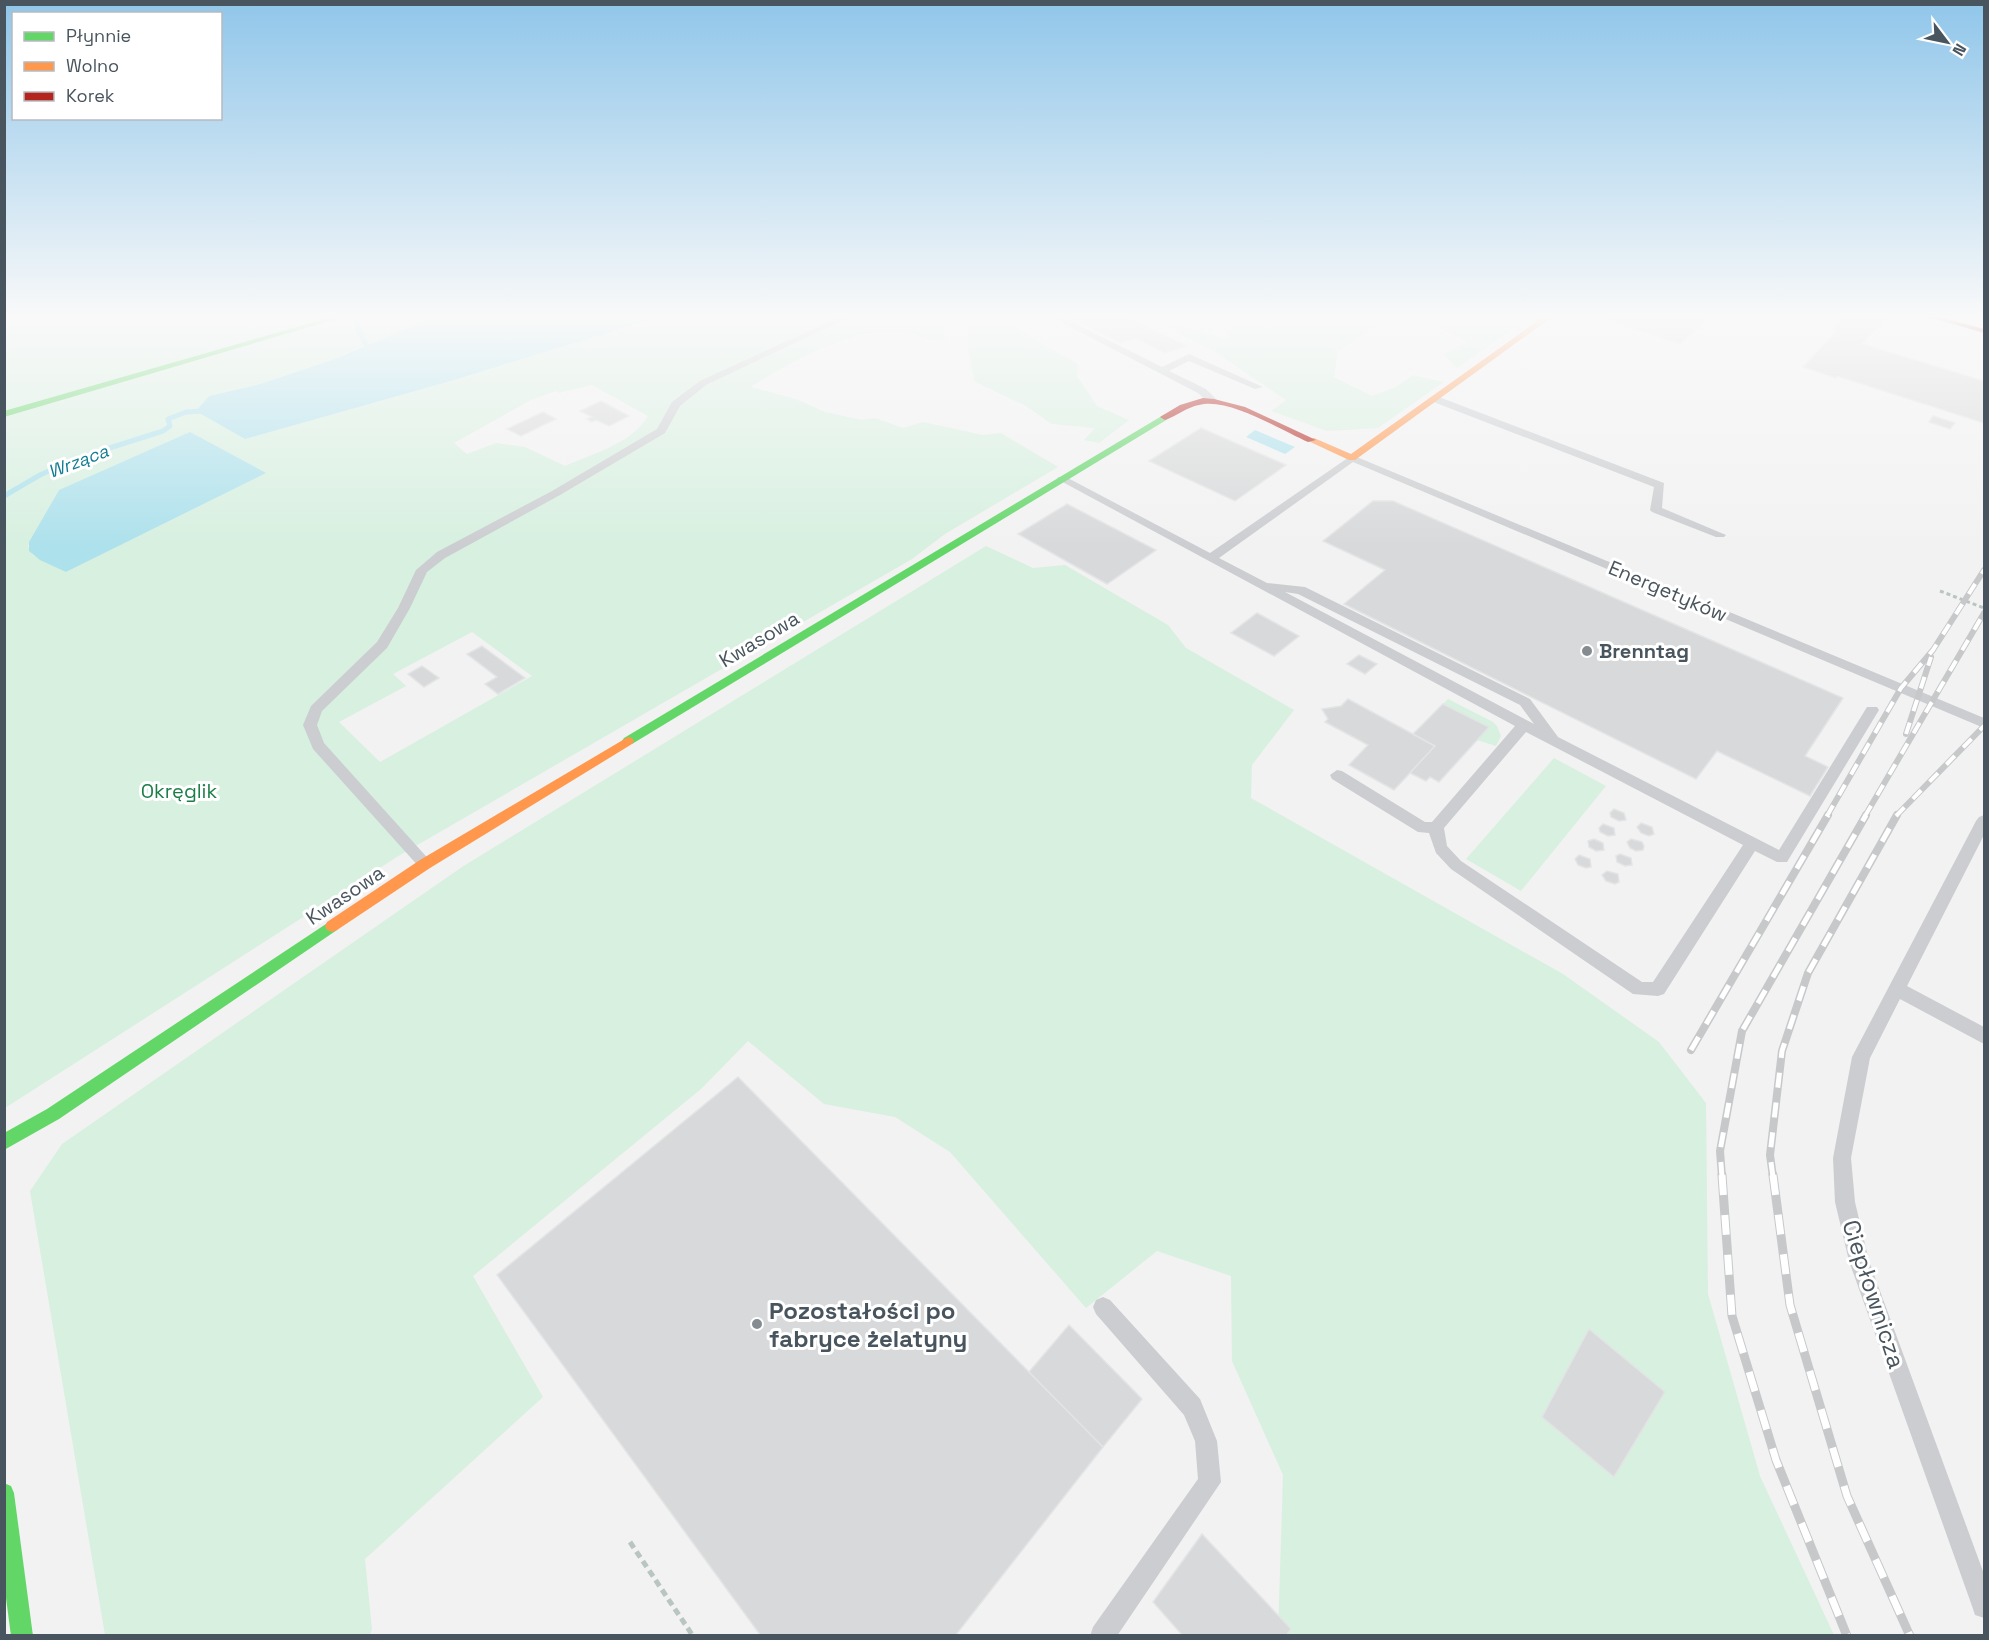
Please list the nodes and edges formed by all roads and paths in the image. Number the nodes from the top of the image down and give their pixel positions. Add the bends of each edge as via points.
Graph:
1 (74, 394) edge
2 (689, 394) edge
3 (1205, 394) edge
4 (1442, 394) edge
5 (1435, 399) junction
6 (1213, 401) junction
7 (4, 414) edge
8 (1352, 458) junction
9 (1062, 479) junction
10 (1720, 535) dead end
11 (1210, 559) junction
12 (1261, 586) junction
13 (1940, 591) dead end
14 (1984, 608) edge
15 (1872, 710) dead end
16 (1984, 723) edge
17 (1524, 726) junction
18 (1555, 741) junction
19 (1337, 775) dead end
20 (1984, 821) edge
21 (1436, 827) junction
22 (1752, 843) junction
23 (426, 864) junction
24 (1896, 989) junction
25 (1984, 1036) edge
26 (4, 1142) edge
27 (1103, 1307) dead end
28 (4, 1493) edge
29 (630, 1542) dead end
30 (8, 1543) edge
31 (1984, 1606) edge
32 (22, 1635) edge
33 (693, 1635) edge
34 (1102, 1635) edge

1 - 7 street
2 - 23 lane via 676,404 661,431 441,555 422,570 382,645 316,709 310,726 318,745
3 - 6 lane
4 - 5 street
5 - 8 street
5 - 10 lane via 1660,485 1656,510
6 - 8 street, Kwasowa via 1235,406
6 - 9 street, Kwasowa via 1180,408
8 - 11 lane
8 - 16 lane, Energetyków
9 - 11 lane
9 - 23 street, Kwasowa
11 - 12 lane
12 - 17 lane
12 - 18 lane via 1301,590 1525,702
13 - 14 path
15 - 22 lane via 1782,858
17 - 18 lane
17 - 21 lane
18 - 22 lane
19 - 21 lane via 1423,828
20 - 24 lane, Ciepłownicza
21 - 22 lane via 1442,853 1456,866 1639,989 1658,989
23 - 26 street, Kwasowa via 53,1114
24 - 25 lane
24 - 31 lane, Ciepłownicza via 1861,1057 1842,1158 1845,1202 1859,1262
27 - 34 lane via 1192,1407 1206,1441 1210,1482
28 - 30 street
29 - 33 path
30 - 32 street

